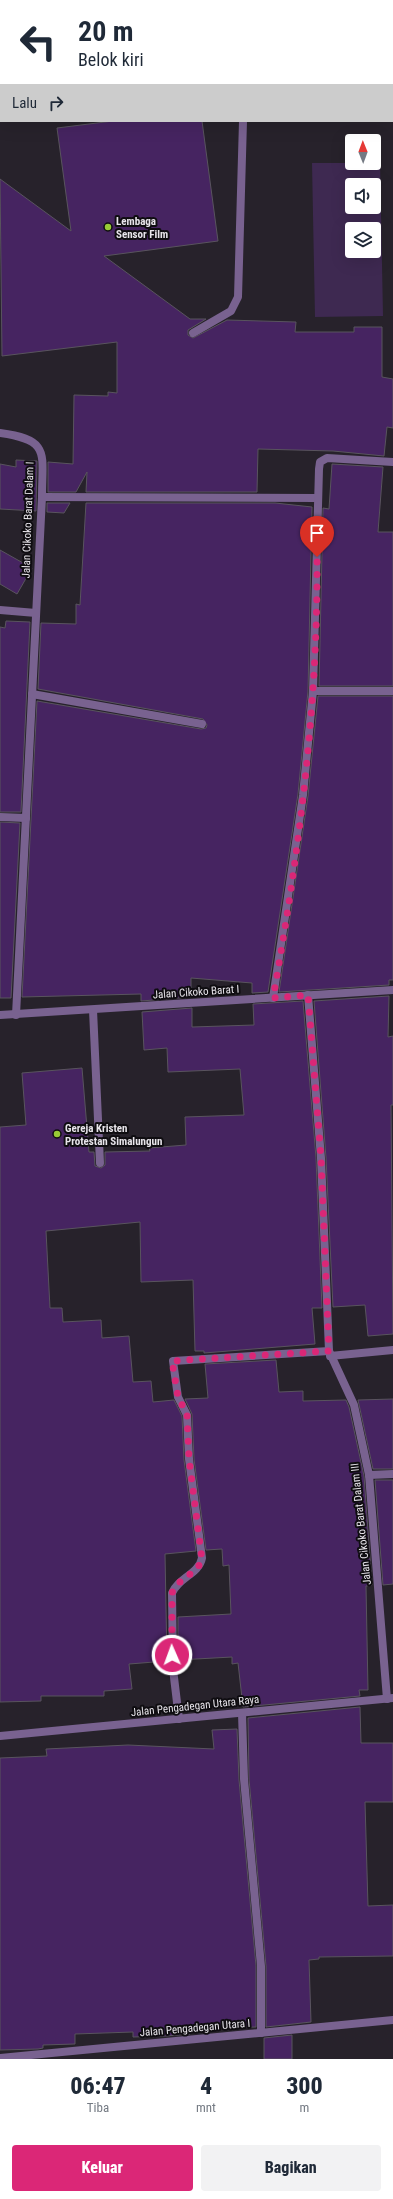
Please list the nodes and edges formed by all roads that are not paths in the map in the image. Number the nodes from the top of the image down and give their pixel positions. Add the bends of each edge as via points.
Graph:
1 (243, 122) edge
2 (193, 333) dead end
3 (0, 433) edge
4 (393, 462) edge
5 (42, 497) junction
6 (317, 498) junction
7 (0, 610) edge
8 (36, 613) junction
9 (313, 691) junction
10 (393, 691) edge
11 (32, 694) junction
12 (202, 724) dead end
13 (0, 817) edge
14 (26, 818) junction
15 (393, 990) edge
16 (308, 995) junction
17 (273, 998) junction
18 (93, 1010) junction
19 (16, 1015) junction
20 (0, 1016) edge
21 (100, 1163) dead end
22 (393, 1350) edge
23 (330, 1354) junction
24 (393, 1474) edge
25 (369, 1475) junction
26 (390, 1698) edge
27 (242, 1713) junction
28 (179, 1719) junction
29 (0, 1736) edge
30 (393, 2020) edge
31 (261, 2033) junction
32 (0, 2058) edge

1 - 2 street via 238,297 231,311
3 - 5 street, Jalan Cikoko Barat Dalam I via 23,436 38,445 42,457
4 - 6 street via 327,458 320,462
5 - 6 street
5 - 8 street, Jalan Cikoko Barat Dalam I
6 - 9 street
7 - 8 street
8 - 11 street, Jalan Cikoko Barat Dalam I
9 - 10 street
9 - 17 street via 303,796
11 - 12 street
11 - 14 street, Jalan Cikoko Barat Dalam I
13 - 14 street
14 - 19 street, Jalan Cikoko Barat Dalam I
15 - 16 street, Jalan Cikoko Barat I
16 - 17 street, Jalan Cikoko Barat I
16 - 23 street, Jalan Cikoko Barat Dalam III via 321,1158
17 - 18 street, Jalan Cikoko Barat I
18 - 19 street, Jalan Cikoko Barat I
18 - 21 street
19 - 20 street, Jalan Cikoko Barat I
22 - 23 street
23 - 25 street, Jalan Cikoko Barat Dalam III via 354,1405
23 - 28 street via 172,1361 178,1397 187,1414 189,1459 202,1558 199,1566 177,1584 172,1593 173,1669
24 - 25 street
25 - 26 street, Jalan Cikoko Barat Dalam III
26 - 27 street, Jalan Pengadegan Utara Raya
27 - 28 street, Jalan Pengadegan Utara Raya
27 - 31 street via 244,1779 261,1966
28 - 29 street, Jalan Pengadegan Utara Raya
30 - 31 street, Jalan Pengadegan Utara I
31 - 32 street, Jalan Pengadegan Utara I

